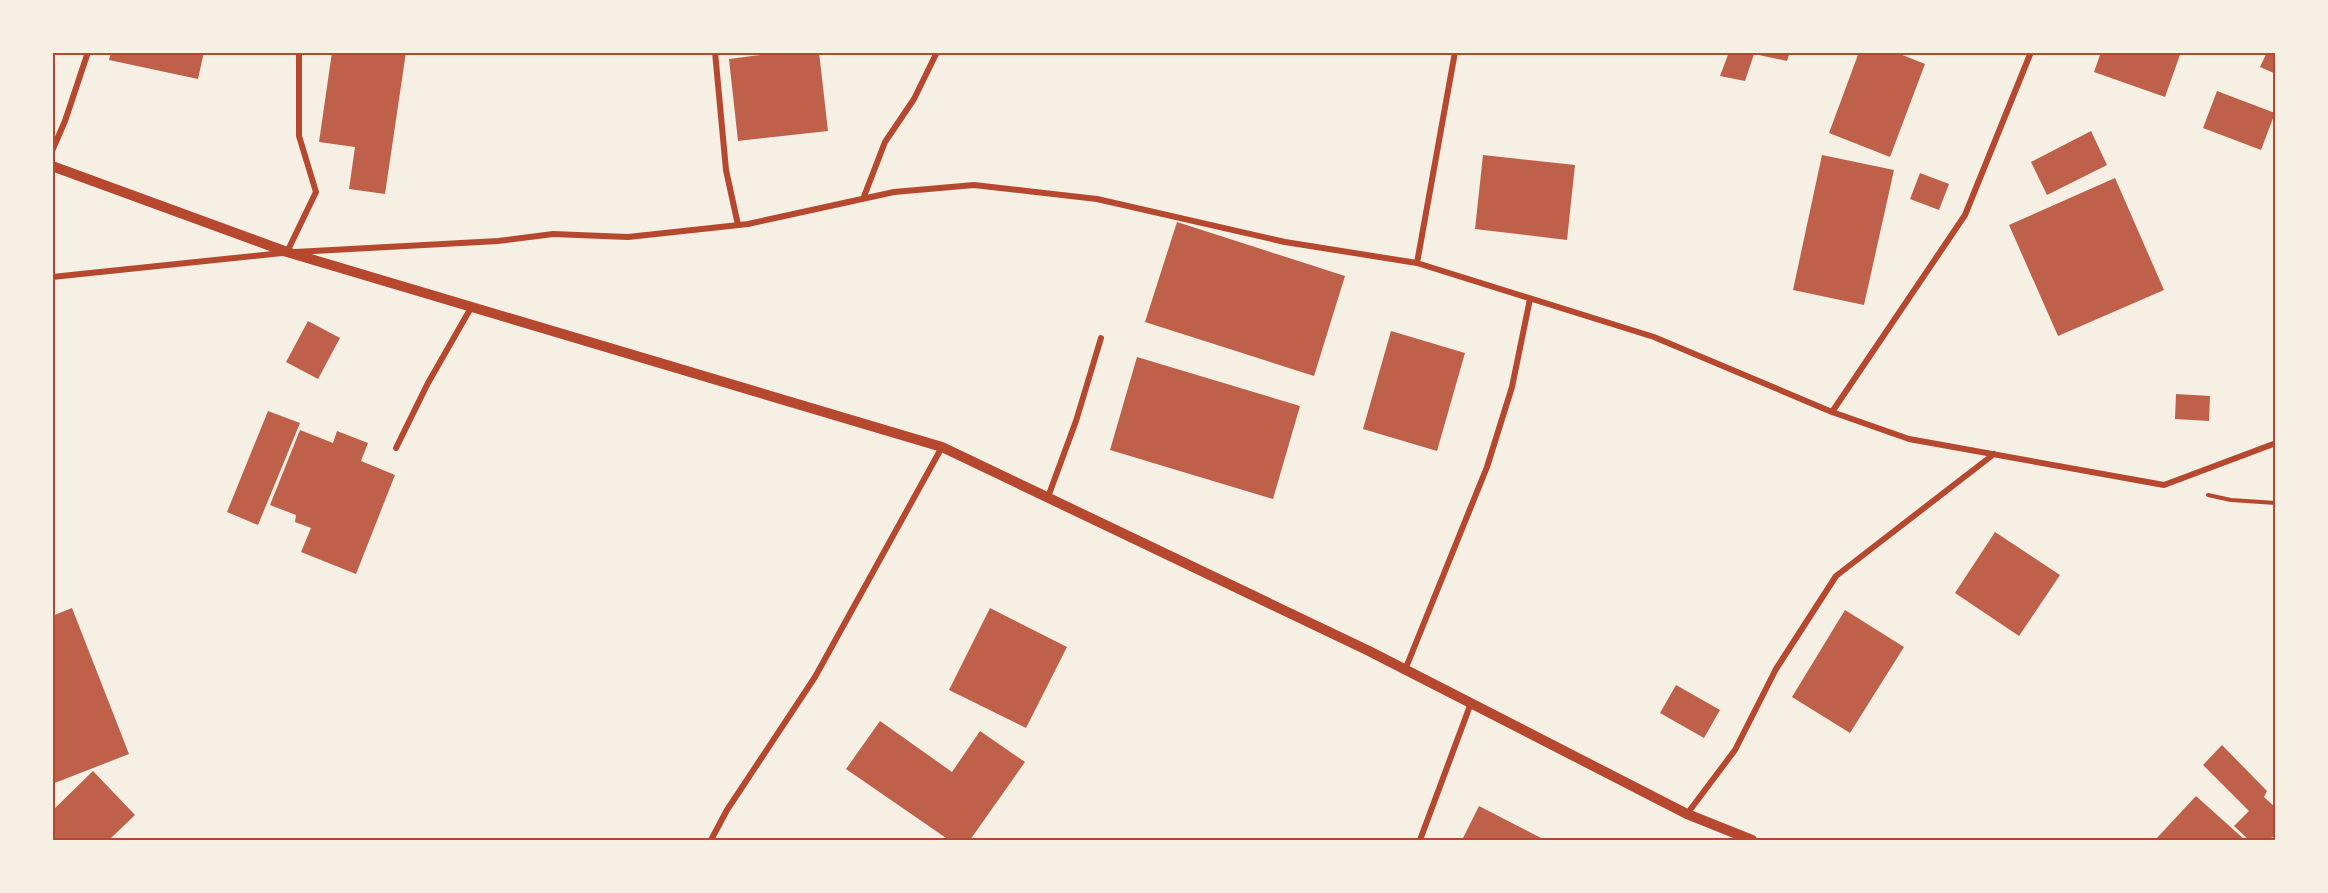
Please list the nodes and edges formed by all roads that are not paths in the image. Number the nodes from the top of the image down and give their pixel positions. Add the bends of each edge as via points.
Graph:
1 (88, 52) edge
2 (299, 52) edge
3 (715, 52) edge
4 (936, 52) edge
5 (1455, 52) edge
6 (2031, 52) edge
7 (52, 151) edge
8 (52, 166) edge
9 (863, 199) junction
10 (738, 225) junction
11 (287, 252) junction
12 (1417, 263) junction
13 (52, 277) edge
14 (1530, 299) junction
15 (472, 306) junction
16 (1101, 338) dead end
17 (1832, 412) junction
18 (2276, 443) edge
19 (942, 447) junction
20 (396, 448) dead end
21 (1994, 454) junction
22 (1048, 497) junction
23 (1405, 670) junction
24 (1472, 703) junction
25 (1687, 814) junction
26 (711, 840) edge
27 (1420, 840) edge
28 (1752, 840) edge

1 - 7 street
2 - 11 street via 299,136 316,192
3 - 10 street via 726,170
4 - 9 street via 914,99 885,142
5 - 12 street
6 - 17 street via 1965,215
8 - 11 street
9 - 10 street
9 - 12 street via 894,192 974,185 1097,199 1285,242
10 - 11 street via 628,237 553,234 498,241
11 - 13 street
11 - 15 street
12 - 14 street
14 - 17 street via 1654,337
14 - 23 street via 1512,387 1487,467
15 - 19 street
15 - 20 street
16 - 22 street
17 - 21 street via 1909,439
18 - 21 street via 2164,485
19 - 22 street
19 - 26 street via 815,677
21 - 25 street via 1836,576 1776,669 1735,750
22 - 23 street
23 - 24 street
24 - 25 street
24 - 27 street
25 - 28 street

